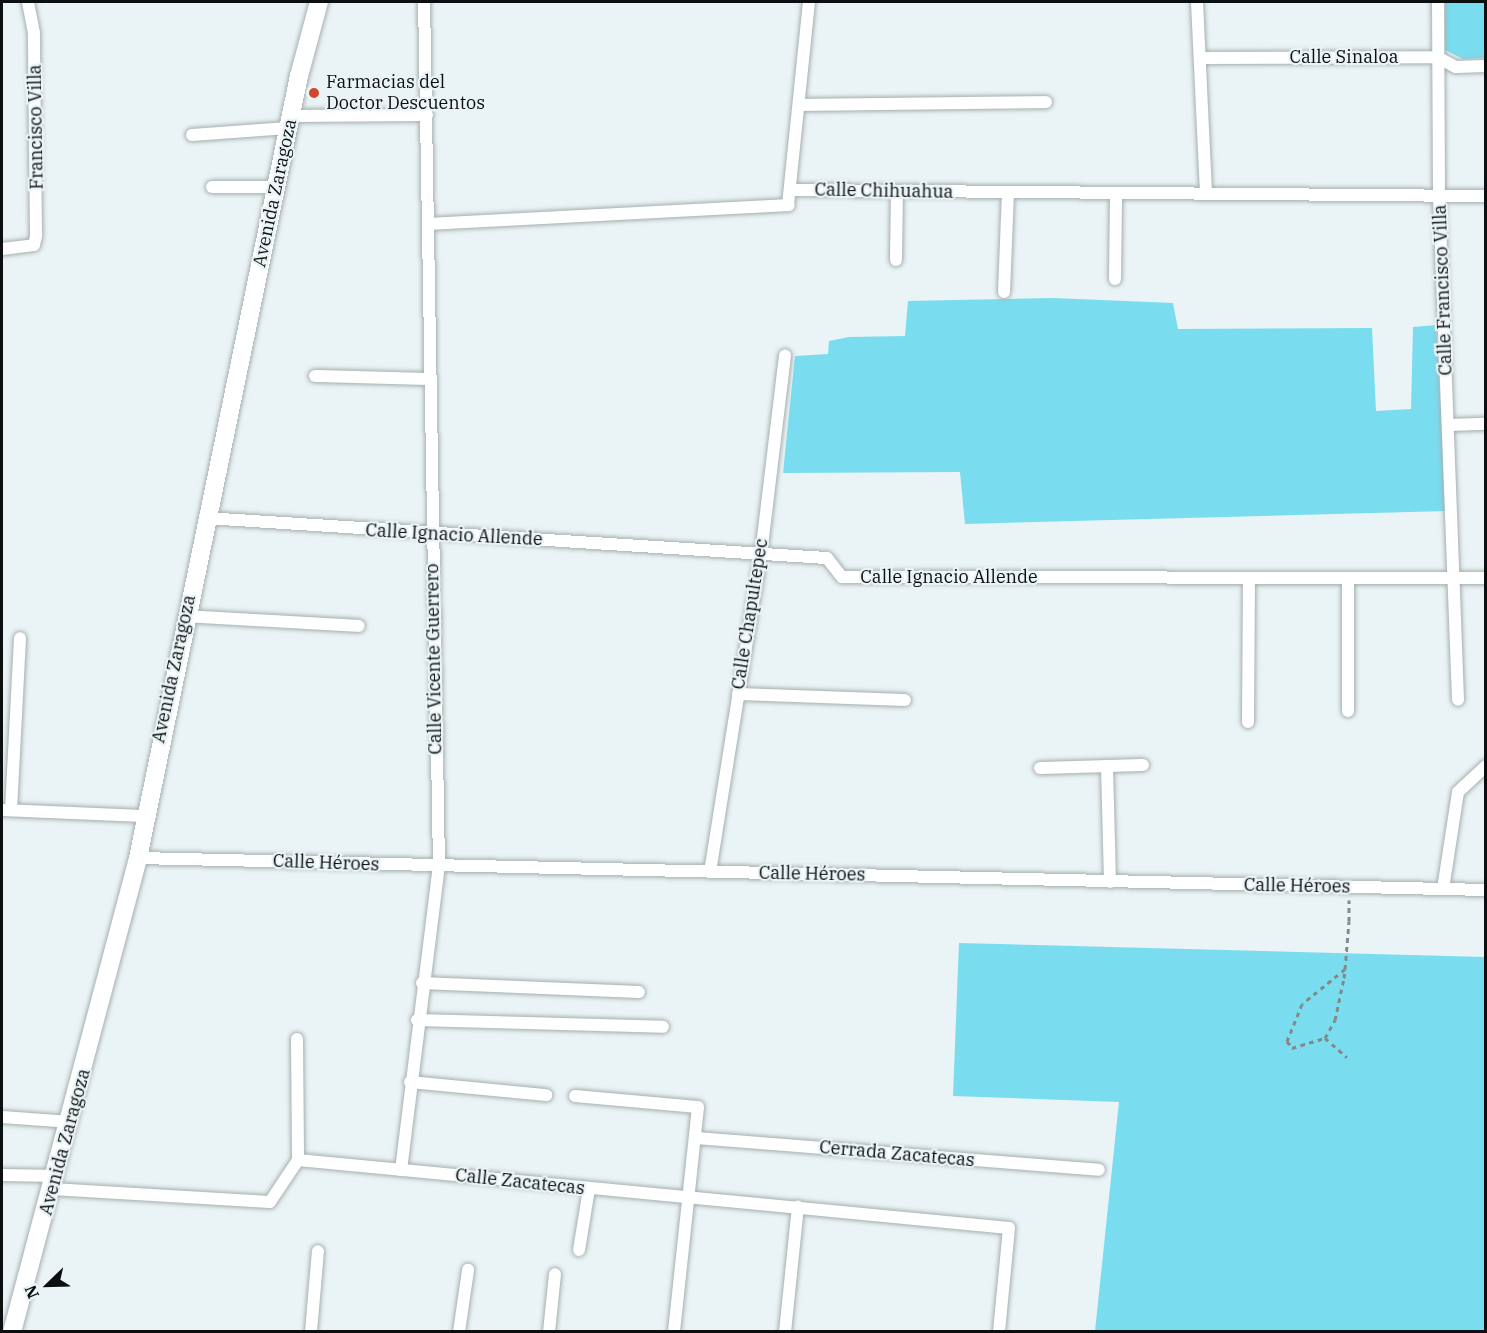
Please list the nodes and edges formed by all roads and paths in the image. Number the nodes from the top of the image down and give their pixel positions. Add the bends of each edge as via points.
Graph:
1 (28, 2) edge
2 (319, 2) edge
3 (424, 2) edge
4 (809, 2) edge
5 (1197, 2) edge
6 (1438, 2) edge
7 (1437, 57) junction
8 (1201, 58) junction
9 (1485, 66) edge
10 (1046, 102) dead end
11 (801, 105) junction
12 (427, 115) junction
13 (289, 122) junction
14 (192, 135) dead end
15 (212, 187) dead end
16 (276, 187) junction
17 (793, 190) junction
18 (897, 191) junction
19 (1206, 192) junction
20 (1008, 193) junction
21 (1116, 195) junction
22 (1485, 195) edge
23 (1439, 196) junction
24 (429, 224) junction
25 (2, 249) edge
26 (896, 260) dead end
27 (1115, 279) dead end
28 (1004, 292) dead end
29 (785, 355) dead end
30 (315, 376) dead end
31 (431, 379) junction
32 (1485, 424) edge
33 (1448, 425) junction
34 (206, 518) junction
35 (432, 535) junction
36 (761, 554) junction
37 (1249, 578) junction
38 (1348, 578) junction
39 (1454, 578) junction
40 (1485, 578) edge
41 (185, 616) junction
42 (358, 626) dead end
43 (20, 638) dead end
44 (738, 694) junction
45 (905, 700) dead end
46 (1458, 700) dead end
47 (1348, 711) dead end
48 (1248, 722) dead end
49 (1143, 765) dead end
50 (1485, 766) edge
51 (1107, 767) junction
52 (1040, 768) dead end
53 (6, 810) edge
54 (143, 816) junction
55 (138, 858) junction
56 (439, 866) junction
57 (710, 872) junction
58 (1110, 882) junction
59 (1350, 887) junction
60 (1443, 889) junction
61 (1485, 890) edge
62 (1345, 969) junction
63 (422, 983) junction
64 (639, 992) dead end
65 (417, 1020) junction
66 (663, 1027) dead end
67 (1325, 1038) junction
68 (297, 1039) dead end
69 (1347, 1057) dead end
70 (410, 1082) junction
71 (546, 1095) dead end
72 (575, 1096) dead end
73 (2, 1117) edge
74 (71, 1122) junction
75 (696, 1138) junction
76 (298, 1160) junction
77 (401, 1170) junction
78 (1099, 1170) dead end
79 (2, 1174) edge
80 (54, 1183) junction
81 (589, 1189) junction
82 (690, 1199) junction
83 (798, 1207) junction
84 (579, 1250) dead end
85 (318, 1251) dead end
86 (468, 1270) dead end
87 (555, 1274) dead end
88 (12, 1332) edge
89 (311, 1332) edge
90 (459, 1332) edge
91 (549, 1332) edge
92 (674, 1332) edge
93 (785, 1332) edge
94 (999, 1332) edge

1 - 25 street, Francisco Villa via 34,33 36,236 25,248
2 - 13 main road, Avenida Zaragoza
3 - 12 street, Calle Vicente Guerrero
4 - 11 street
5 - 8 street
6 - 7 street, Calle Francisco Villa
7 - 8 street, Calle Sinaloa
7 - 9 street, Calle Sinaloa via 1456,67
7 - 23 street, Calle Francisco Villa
8 - 19 street
10 - 11 street
11 - 17 street
12 - 13 street
12 - 24 street, Calle Vicente Guerrero
13 - 14 street
13 - 16 main road, Avenida Zaragoza
15 - 16 street
16 - 34 main road, Avenida Zaragoza
17 - 18 street, Calle Chihuahua
17 - 24 street, Calle Chihuahua via 792,200 782,207
18 - 20 street, Calle Chihuahua
18 - 26 street
19 - 21 street, Calle Chihuahua
19 - 23 street, Calle Chihuahua
20 - 21 street, Calle Chihuahua
20 - 28 street
21 - 27 street
22 - 23 street, Calle Chihuahua
23 - 33 street, Calle Francisco Villa
24 - 31 street, Calle Vicente Guerrero
29 - 36 street, Calle Chapultepec
30 - 31 street
31 - 35 street, Calle Vicente Guerrero
32 - 33 street
33 - 39 street, Calle Francisco Villa
34 - 35 street, Calle Ignacio Allende
34 - 41 main road, Avenida Zaragoza
35 - 36 street, Calle Ignacio Allende
35 - 56 street, Calle Vicente Guerrero
36 - 37 street, Calle Ignacio Allende via 827,558 842,577
36 - 44 street, Calle Chapultepec
37 - 38 street, Calle Ignacio Allende
37 - 48 street
38 - 39 street, Calle Ignacio Allende
38 - 47 street
39 - 40 street, Calle Ignacio Allende
39 - 46 street, Calle Francisco Villa
41 - 42 street
41 - 54 main road, Avenida Zaragoza
43 - 53 street
44 - 45 street
44 - 57 street, Calle Chapultepec
49 - 51 street
50 - 60 street via 1458,792
51 - 52 street
51 - 58 street
53 - 54 street
54 - 55 main road, Avenida Zaragoza
55 - 56 street, Calle Héroes
55 - 74 main road, Avenida Zaragoza
56 - 57 street, Calle Héroes
56 - 63 street, Calle Vicente Guerrero
57 - 58 street, Calle Héroes
58 - 59 street, Calle Héroes
59 - 60 street, Calle Héroes
59 - 62 path
60 - 61 street, Calle Héroes
62 - 67 path via 1335,1020
62 - 67 path via 1302,1004 1287,1041 1292,1048
63 - 64 street
63 - 65 street, Calle Vicente Guerrero
65 - 66 street
65 - 70 street, Calle Vicente Guerrero
67 - 69 path
68 - 76 street
70 - 71 street
70 - 77 street, Calle Vicente Guerrero
72 - 75 street via 698,1107
73 - 74 street
74 - 80 main road, Avenida Zaragoza
75 - 78 street, Cerrada Zacatecas
75 - 82 street
76 - 77 street, Calle Zacatecas
76 - 80 street via 270,1202
77 - 81 street, Calle Zacatecas
79 - 80 street
80 - 88 main road, Avenida Zaragoza
81 - 82 street, Calle Zacatecas
81 - 84 street
82 - 83 street, Calle Zacatecas
82 - 92 street
83 - 93 street
83 - 94 street, Calle Zacatecas via 1009,1228
85 - 89 street
86 - 90 street
87 - 91 street

